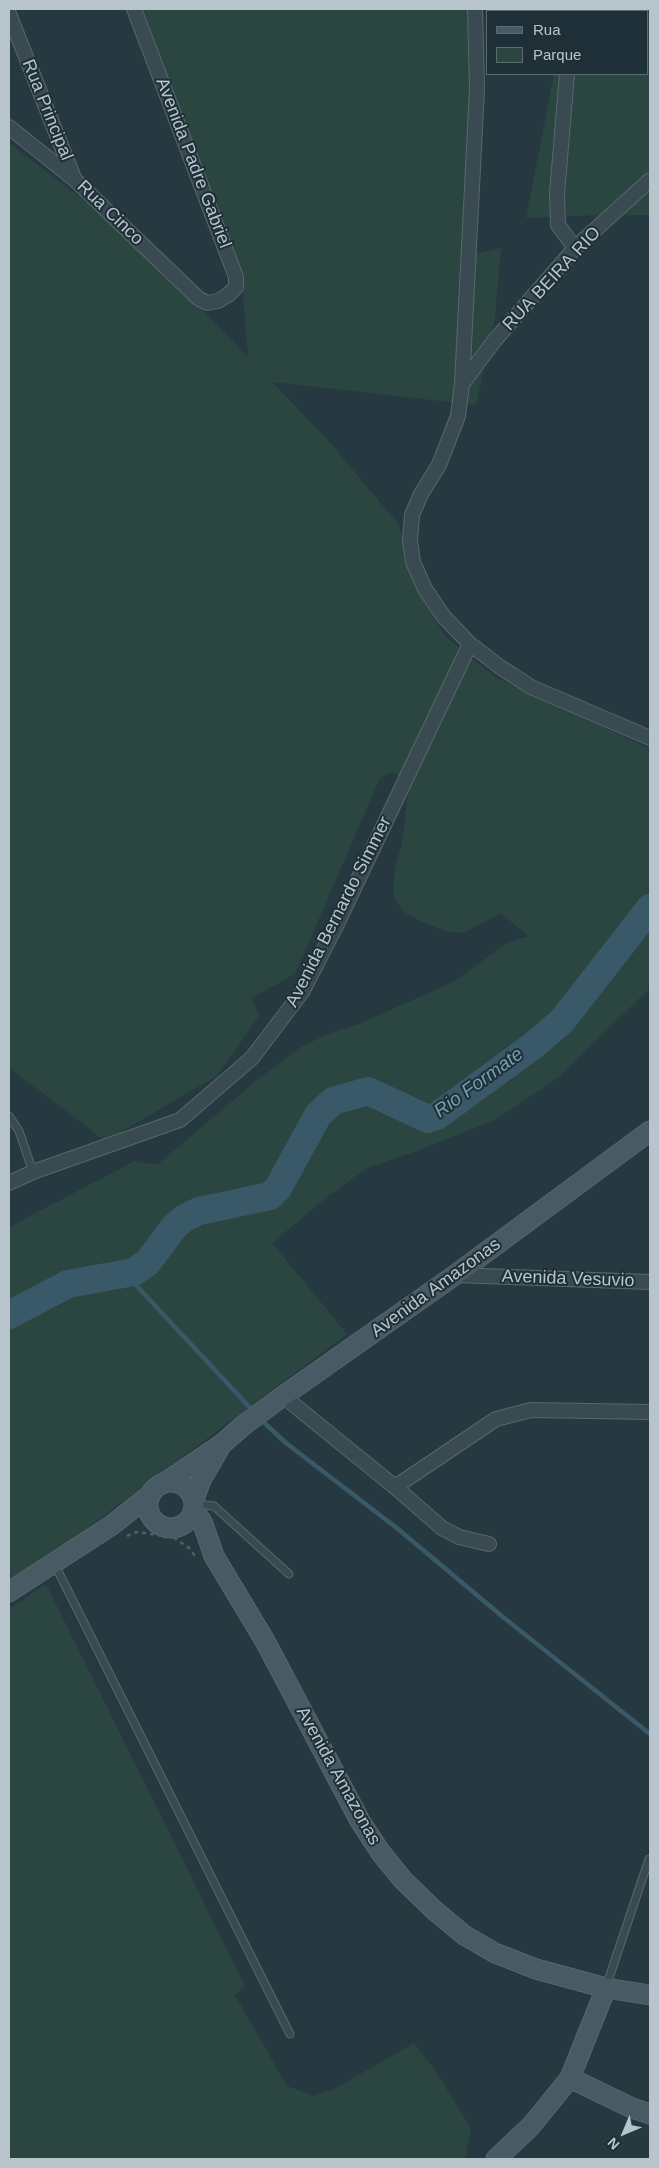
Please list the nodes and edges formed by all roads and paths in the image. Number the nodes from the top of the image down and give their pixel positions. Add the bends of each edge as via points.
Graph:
1 (134, 9) edge
2 (475, 9) edge
3 (9, 14) edge
4 (567, 75) edge
5 (9, 127) edge
6 (74, 178) junction
7 (650, 180) edge
8 (575, 248) junction
9 (208, 303) joint
10 (462, 384) junction
11 (470, 644) junction
12 (648, 737) edge
13 (9, 1116) edge
14 (650, 1131) edge
15 (33, 1172) junction
16 (9, 1183) edge
17 (455, 1276) junction
18 (648, 1282) edge
19 (650, 1296) edge
20 (283, 1396) junction
21 (650, 1412) edge
22 (222, 1444) junction
23 (166, 1482) junction
24 (395, 1486) junction
25 (151, 1494) junction
26 (194, 1504) junction
27 (154, 1520) junction
28 (112, 1525) junction
29 (174, 1528) junction
30 (489, 1544) dead end
31 (214, 1556) junction
32 (54, 1562) junction
33 (290, 1574) dead end
34 (9, 1592) edge
35 (649, 1859) edge
36 (606, 1988) junction
37 (650, 1996) edge
38 (290, 2034) dead end
39 (570, 2078) junction
40 (650, 2114) edge
41 (496, 2159) edge

1 - 9 street, Avenida Padre Gabriel via 236,277 236,287 228,295
2 - 10 street via 477,89
3 - 6 street, Rua Principal
4 - 8 street via 557,194 558,225
5 - 6 street, Rua Cinco
6 - 9 street, Rua Cinco via 198,298
7 - 8 street, RUA BEIRA RIO
8 - 10 street, RUA BEIRA RIO via 495,340
10 - 11 street via 458,416 439,466 421,494 412,516 410,540 413,562 425,589 444,617
11 - 12 street via 531,687
11 - 15 street, Avenida Bernardo Simmer via 302,992 252,1058 180,1120
13 - 15 lane
14 - 17 street, Avenida Amazonas
15 - 16 street, Avenida Bernardo Simmer
17 - 18 street, Avenida Vesuvio
17 - 20 street, Avenida Amazonas
18 - 19 street
20 - 22 street, Avenida Amazonas
20 - 24 street
21 - 24 street via 531,1410 496,1419
22 - 23 street, Avenida Amazonas
22 - 26 street, Avenida Amazonas via 209,1465
23 - 25 street
23 - 26 street via 183,1485 190,1491
24 - 30 street via 442,1528 459,1537
25 - 27 street via 148,1508
25 - 28 street
26 - 29 street via 187,1522
26 - 31 street, Avenida Amazonas
26 - 33 lane via 214,1506
27 - 28 street
27 - 29 street
28 - 32 street
29 - 31 street, Avenida Amazonas via 188,1533
31 - 36 street, Avenida Amazonas via 265,1641 360,1821 403,1880 464,1935 495,1952 536,1969
32 - 34 street
32 - 38 lane
35 - 36 lane
36 - 37 street, Avenida Amazonas
36 - 39 street
39 - 40 street
39 - 41 street via 531,2126

